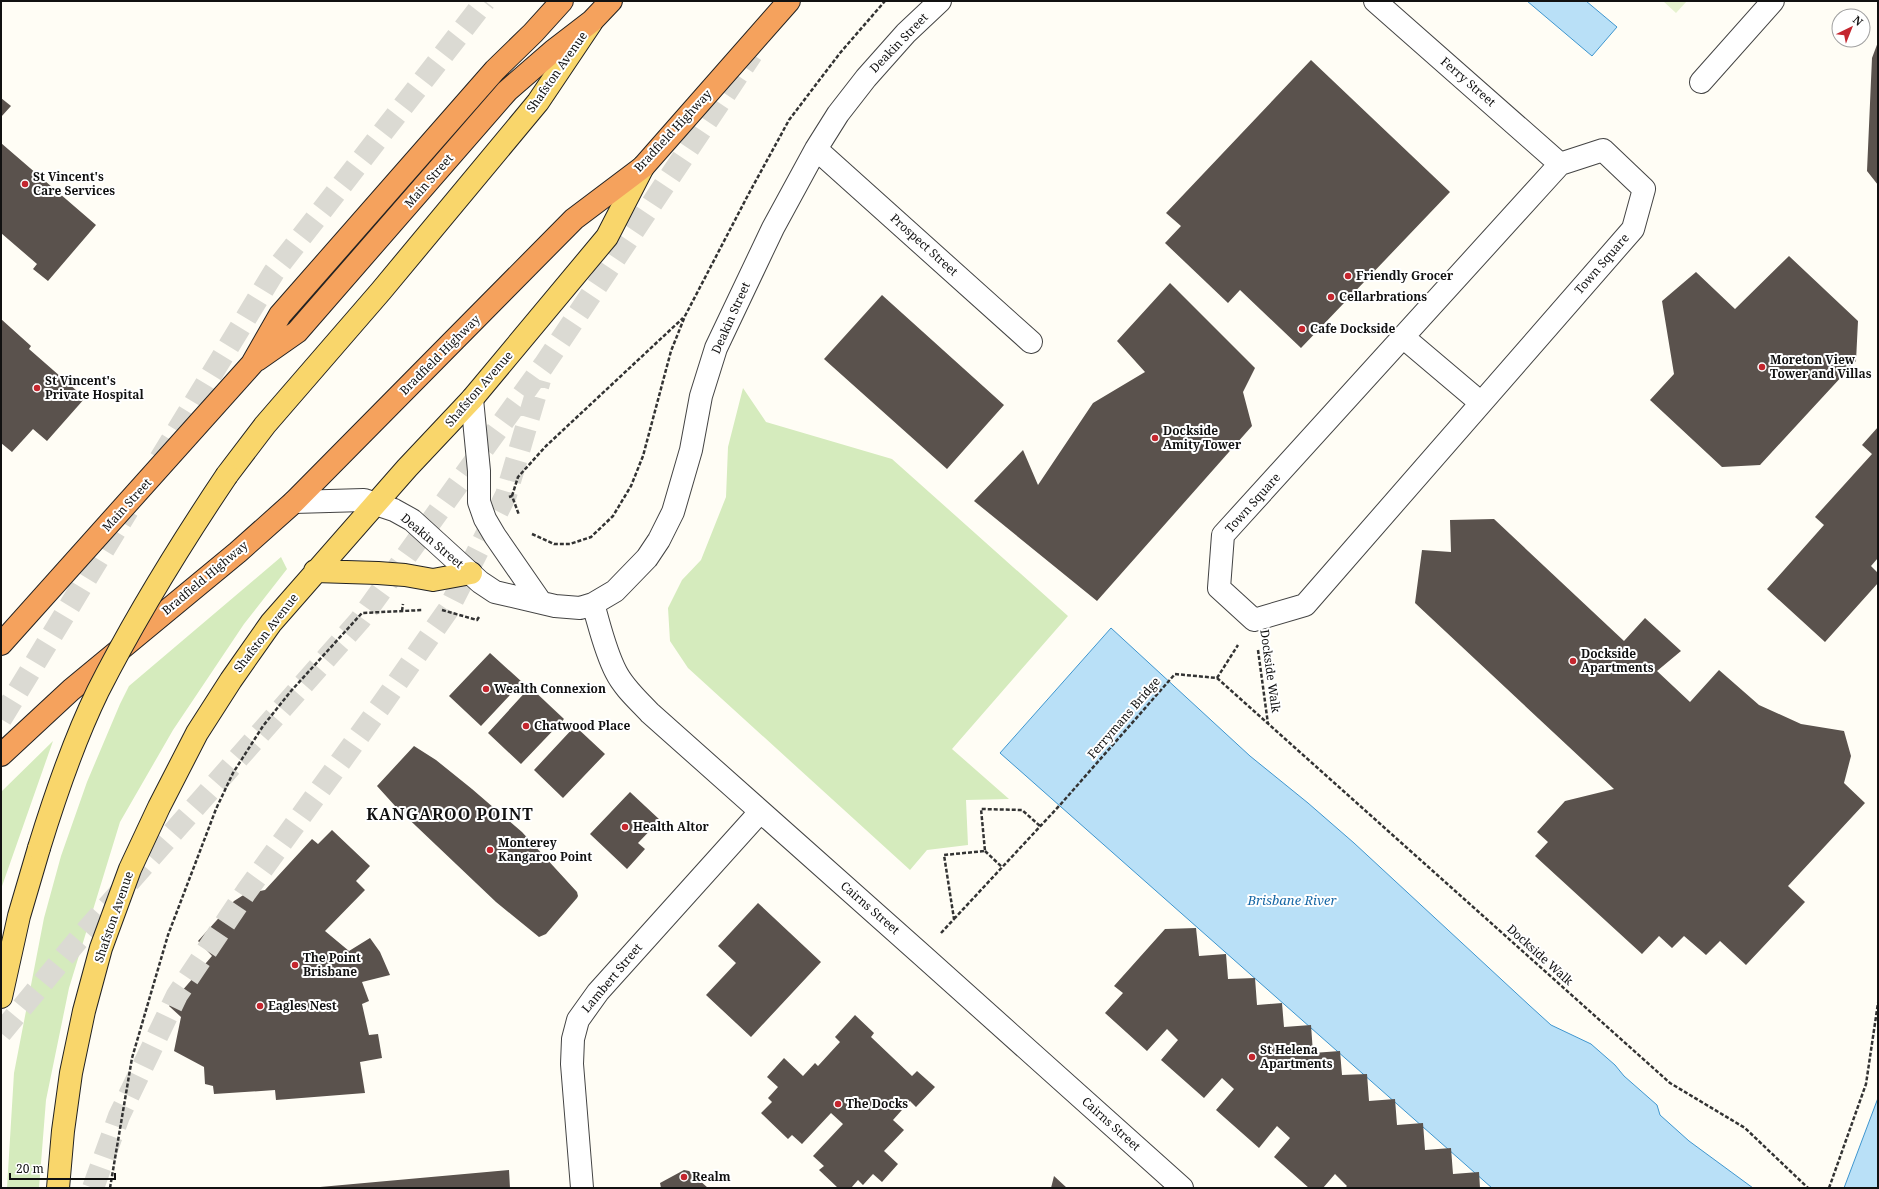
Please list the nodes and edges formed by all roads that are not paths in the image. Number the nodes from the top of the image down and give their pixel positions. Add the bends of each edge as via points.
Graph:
1 (562, 1) edge
2 (611, 1) edge
3 (789, 1) edge
4 (940, 1) edge
5 (1375, 1) edge
6 (1773, 1) edge
7 (592, 21) junction
8 (1701, 82) dead end
9 (816, 149) junction
10 (1560, 164) junction
11 (643, 167) junction
12 (1403, 337) junction
13 (1031, 342) dead end
14 (252, 364) junction
15 (472, 398) junction
16 (1481, 403) junction
17 (294, 502) junction
18 (376, 503) junction
19 (315, 571) junction
20 (471, 573) junction
21 (540, 601) junction
22 (593, 604) junction
23 (1, 644) edge
24 (1, 755) edge
25 (760, 812) junction
26 (1, 997) edge
27 (58, 1188) edge
28 (582, 1188) edge
29 (1182, 1188) edge

1 - 14 highway, Main Street via 495,70 280,315
2 - 7 highway, Main Street
3 - 11 highway, Bradfield Highway
4 - 9 street, Deakin Street via 906,33 866,78 838,114
5 - 10 street, Ferry Street
6 - 8 street
7 - 14 highway, Main Street via 507,91 297,332
7 - 26 main road, Shafston Avenue, bridge via 538,102 265,425 184,538 97,692 56,793 19,916
9 - 13 street, Prospect Street
9 - 22 street, Deakin Street via 773,228 716,348 701,396 691,450 673,512 660,540 632,575 615,591
10 - 12 street, Town Square
10 - 16 street, Town Square via 1603,150 1644,189 1633,229
11 - 15 main road, Shafston Avenue via 607,237
11 - 17 highway, Bradfield Highway via 574,219
12 - 16 street
12 - 16 street, Town Square via 1223,535 1219,588 1254,620 1305,605
14 - 23 highway, Main Street
15 - 18 main road, Shafston Avenue
15 - 21 street via 479,471 479,502 495,536
17 - 18 street, Deakin Street via 364,500
17 - 24 highway, Bradfield Highway via 232,557 71,690
18 - 19 main road, Shafston Avenue
18 - 20 street, Deakin Street via 412,520
19 - 20 main road via 405,575 433,580
19 - 27 main road, Shafston Avenue via 271,623 197,733 130,869 101,948 84,1011 69,1088
20 - 21 street, Deakin Street via 495,592
21 - 22 street, Deakin Street via 580,608
22 - 25 street, Cairns Street via 608,654 629,690 650,713
25 - 28 street, Lambert Street via 598,992 578,1020 573,1039 572,1064
25 - 29 street, Cairns Street

